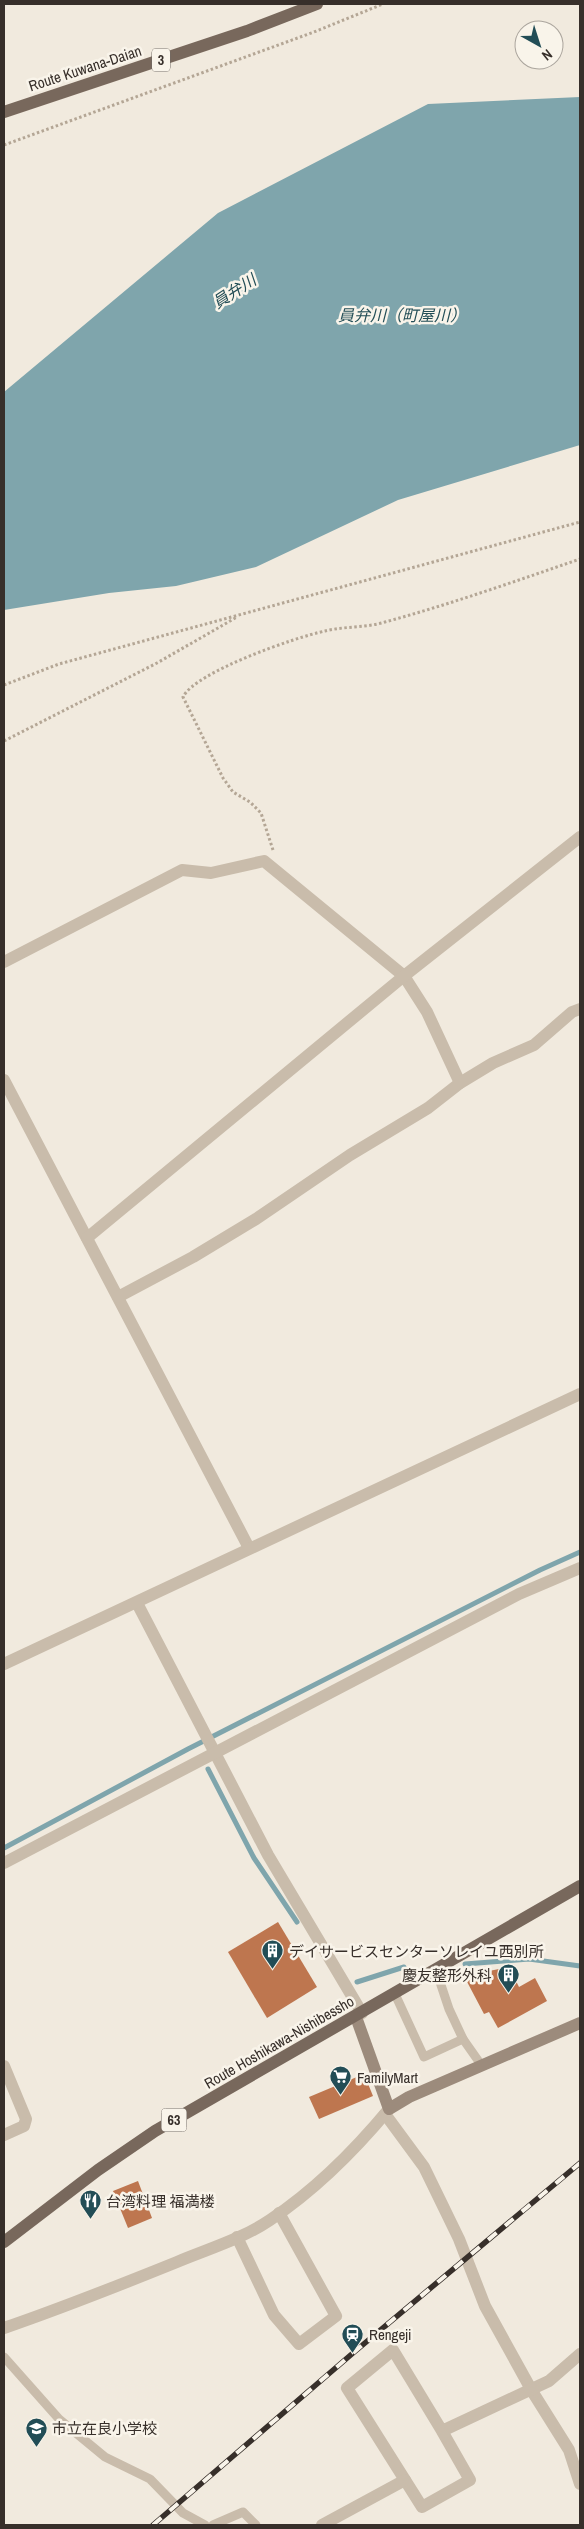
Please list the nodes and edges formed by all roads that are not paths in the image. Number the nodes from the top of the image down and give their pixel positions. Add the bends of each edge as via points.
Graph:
1 (317, 4) edge
2 (304, 6) edge
3 (4, 112) edge
4 (580, 838) edge
5 (4, 962) edge
6 (404, 976) junction
7 (580, 1009) edge
8 (4, 1080) edge
9 (460, 1082) junction
10 (87, 1238) junction
11 (118, 1297) junction
12 (580, 1394) edge
13 (249, 1548) junction
14 (580, 1568) edge
15 (137, 1603) junction
16 (4, 1664) edge
17 (214, 1751) junction
18 (4, 1862) edge
19 (580, 1886) edge
20 (436, 1970) junction
21 (395, 1994) junction
22 (359, 2015) junction
23 (580, 2023) edge
24 (463, 2039) junction
25 (4, 2066) edge
26 (482, 2066) junction
27 (387, 2111) junction
28 (4, 2135) edge
29 (279, 2213) junction
30 (237, 2237) junction
31 (4, 2242) edge
32 (4, 2328) edge
33 (580, 2354) edge
34 (4, 2357) edge
35 (532, 2391) junction
36 (442, 2431) junction
37 (575, 2447) edge
38 (405, 2480) junction
39 (580, 2484) edge
40 (205, 2525) edge
41 (213, 2525) edge
42 (256, 2525) edge
43 (322, 2525) edge

1 - 2 main road, Route Kuwana-Daian / 3
2 - 3 main road, Route Kuwana-Daian / 3 via 247,31
4 - 6 street
5 - 6 street via 182,870 210,873 264,861
6 - 9 street via 427,1012
6 - 10 street
7 - 9 street via 572,1012 534,1045
8 - 10 street
9 - 11 street via 428,1108 350,1155 256,1219
10 - 11 street
11 - 13 street
12 - 13 street
13 - 15 street
14 - 17 street via 519,1594
15 - 16 street
15 - 17 street
17 - 18 street
17 - 22 street via 268,1855
19 - 20 main road, Route Hoshikawa-Nishibessho / 63
20 - 21 main road, Route Hoshikawa-Nishibessho / 63
20 - 24 lane via 448,2009
21 - 22 main road, Route Hoshikawa-Nishibessho / 63
21 - 24 lane via 424,2057
22 - 27 street
22 - 31 main road, Route Hoshikawa-Nishibessho / 63 via 155,2131
23 - 26 street
24 - 26 lane
25 - 28 street via 26,2119 24,2126
26 - 27 street via 409,2097
27 - 29 street via 365,2138 307,2192
27 - 35 street via 424,2167 459,2239 485,2306
29 - 30 street
29 - 30 street via 336,2316 299,2344 274,2315
30 - 32 street via 68,2306
33 - 35 street
34 - 40 lane via 67,2425 106,2457 150,2479 182,2512
35 - 36 street
35 - 37 street
36 - 38 street via 470,2480 422,2507
36 - 38 street via 393,2350 347,2388
37 - 39 street
38 - 43 street
41 - 42 lane via 243,2512

